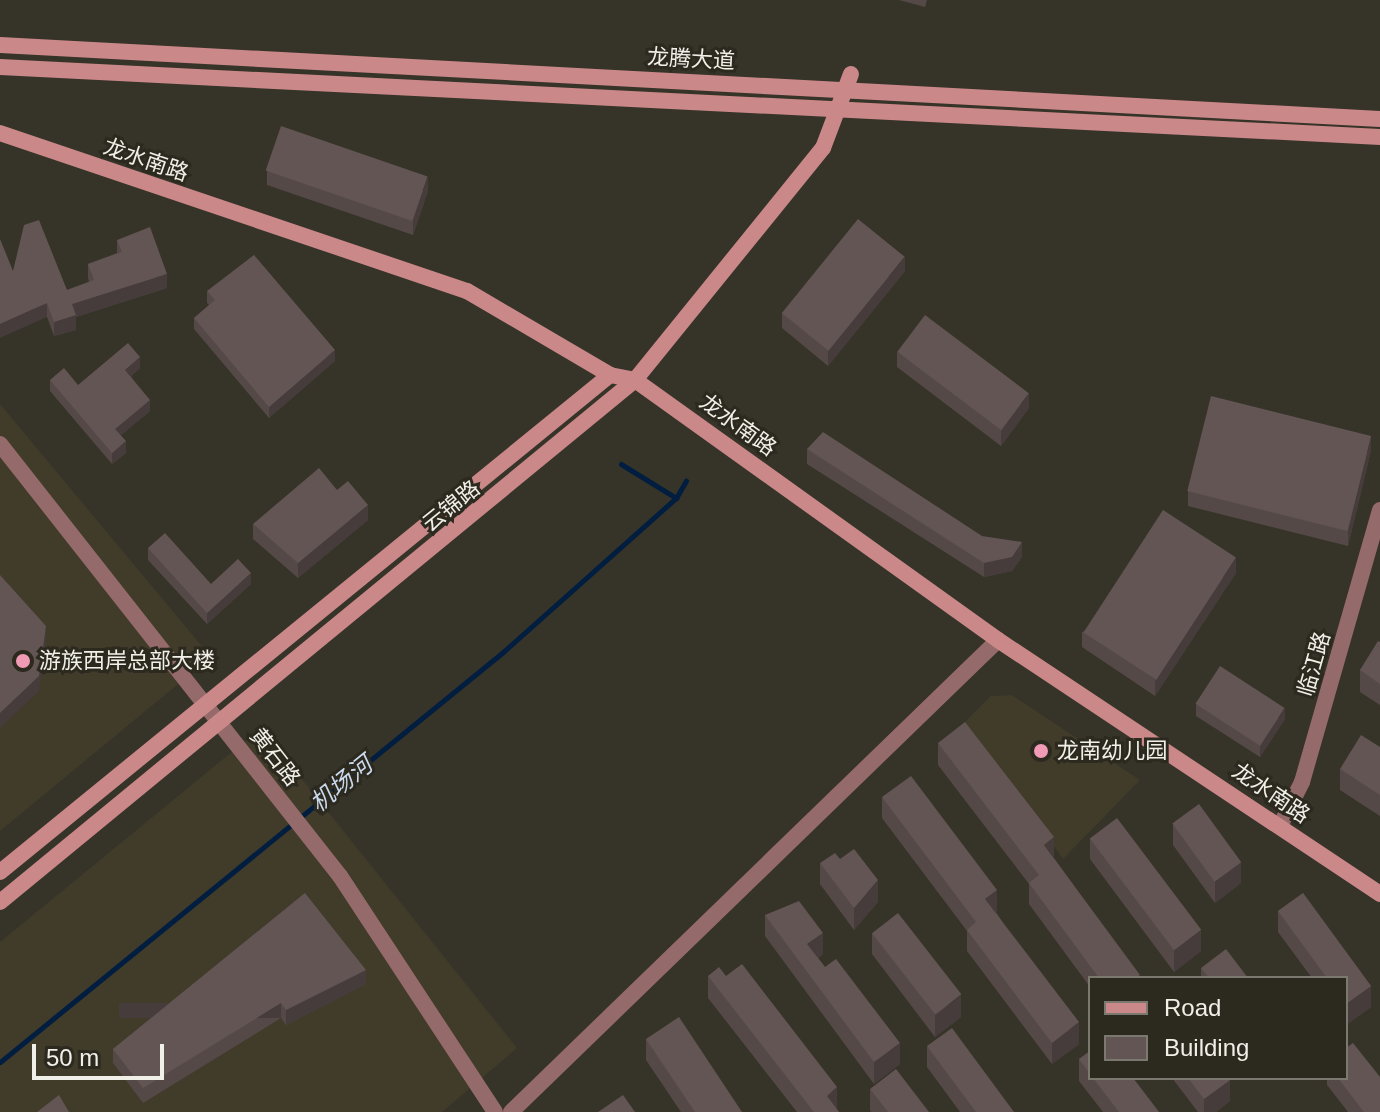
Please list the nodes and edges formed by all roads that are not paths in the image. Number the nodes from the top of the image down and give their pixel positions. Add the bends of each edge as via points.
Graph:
1 (0, 45) edge
2 (0, 67) edge
3 (845, 90) junction
4 (1380, 119) edge
5 (0, 133) edge
6 (1380, 137) edge
7 (610, 375) junction
8 (635, 380) junction
9 (0, 444) edge
10 (1380, 510) edge
11 (998, 640) junction
12 (207, 704) junction
13 (220, 723) junction
14 (1280, 826) junction
15 (0, 872) edge
16 (1380, 894) edge
17 (0, 902) edge
18 (495, 1112) edge
19 (511, 1112) edge

1 - 3 main road, 龙腾大道
2 - 3 main road, 龙腾大道
3 - 4 main road, 龙腾大道
3 - 6 main road, 龙腾大道
3 - 8 main road, 云锦路 via 823,148
5 - 7 main road, 龙水南路 via 467,291
7 - 8 main road, 龙水南路
7 - 12 main road, 云锦路
8 - 11 main road, 龙水南路
8 - 13 main road, 云锦路
9 - 12 street, 黄石路
10 - 14 street, 临江路 via 1302,782
11 - 14 main road, 龙水南路
11 - 19 street
12 - 13 street, 黄石路
12 - 15 main road, 云锦路
13 - 17 main road, 云锦路
13 - 18 street, 黄石路 via 317,846
14 - 16 main road, 龙水南路

